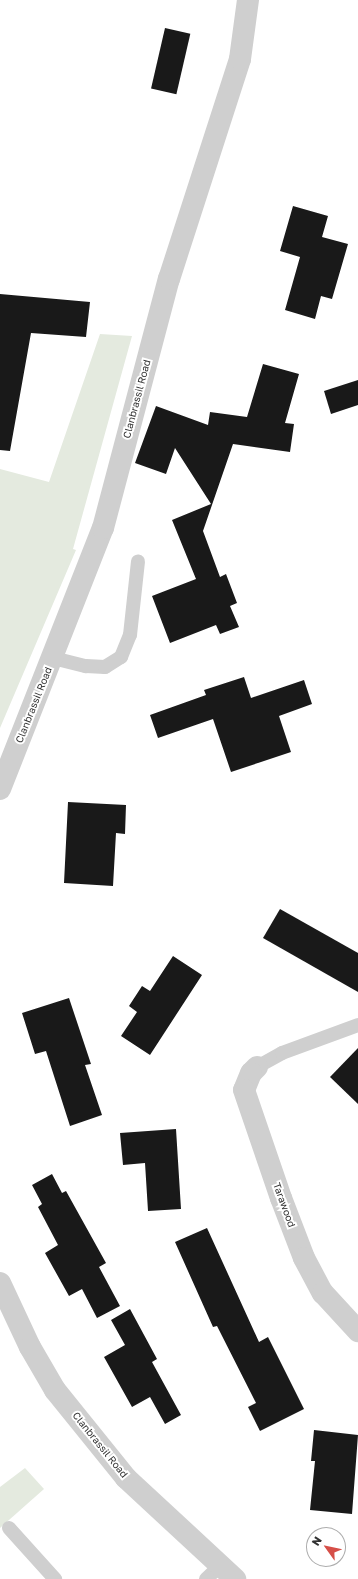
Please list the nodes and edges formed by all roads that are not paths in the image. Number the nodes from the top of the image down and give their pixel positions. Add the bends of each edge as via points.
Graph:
1 (248, 0) edge
2 (138, 561) dead end
3 (53, 658) junction
4 (0, 789) edge
5 (358, 1025) edge
6 (257, 1067) joint
7 (0, 1283) edge
8 (358, 1331) edge
9 (9, 1528) dead end
10 (220, 1575) edge
11 (54, 1579) edge

1 - 3 street, Clanbrassil Road via 240,59 169,280 103,528
2 - 3 lane via 130,636 121,657 105,667 86,666
3 - 4 street, Clanbrassil Road
5 - 6 lane via 282,1053
6 - 8 street, Tarawood via 251,1073 244,1090 281,1198 304,1258 323,1293
7 - 10 street, Clanbrassil Road via 30,1347 55,1390 126,1478
9 - 11 lane

